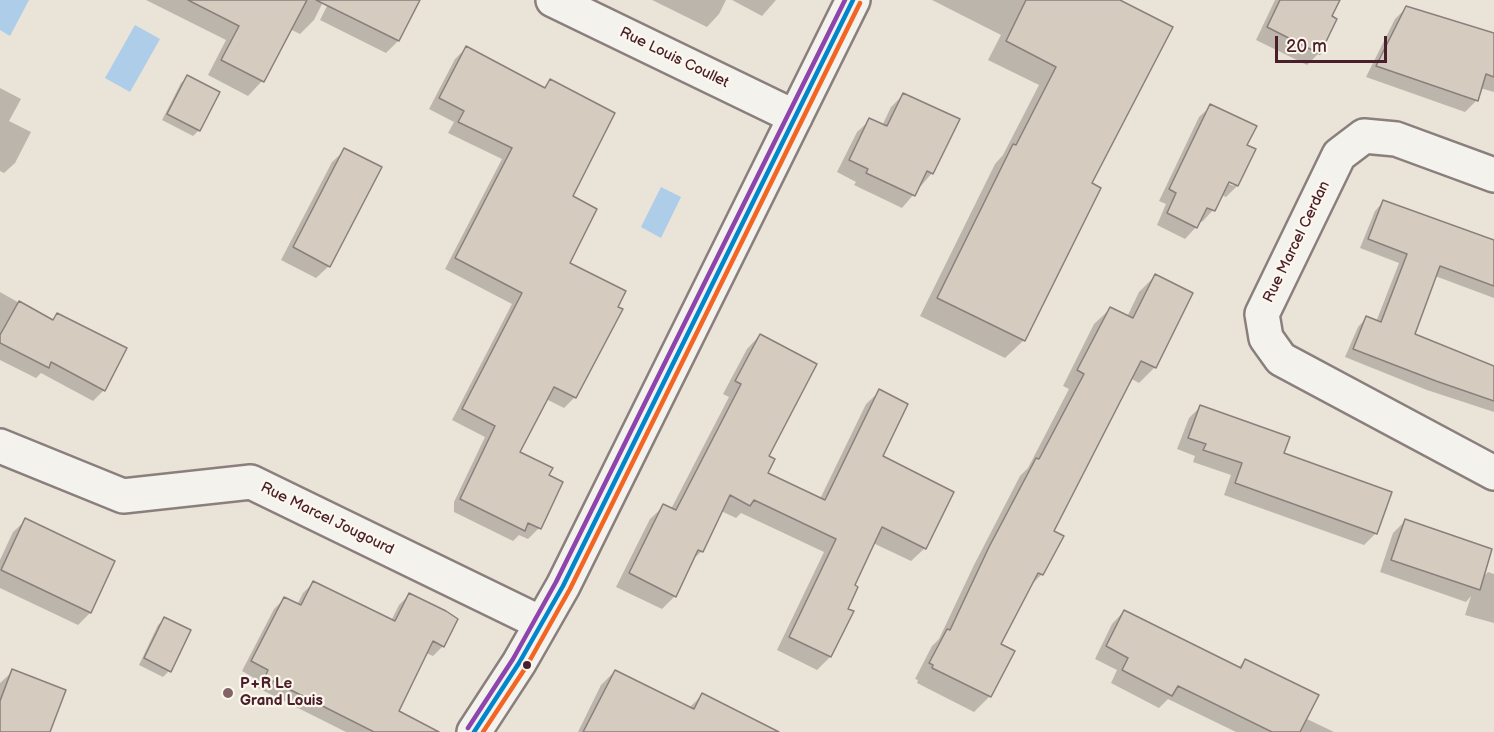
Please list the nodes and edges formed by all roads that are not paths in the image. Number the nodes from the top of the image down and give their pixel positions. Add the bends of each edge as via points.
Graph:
1 (552, 0) edge
2 (853, 0) edge
3 (795, 117) junction
4 (1494, 175) edge
5 (0, 446) edge
6 (1494, 473) edge
7 (541, 623) junction
8 (480, 726) edge

1 - 3 street, Rue Louis Coullet
2 - 3 street
3 - 7 street via 563,586
4 - 6 street, Rue Marcel Cerdan via 1396,140 1364,136 1339,155 1262,314 1266,338 1281,359
5 - 7 street, Rue Marcel Jougourd via 123,496 251,482
7 - 8 street

